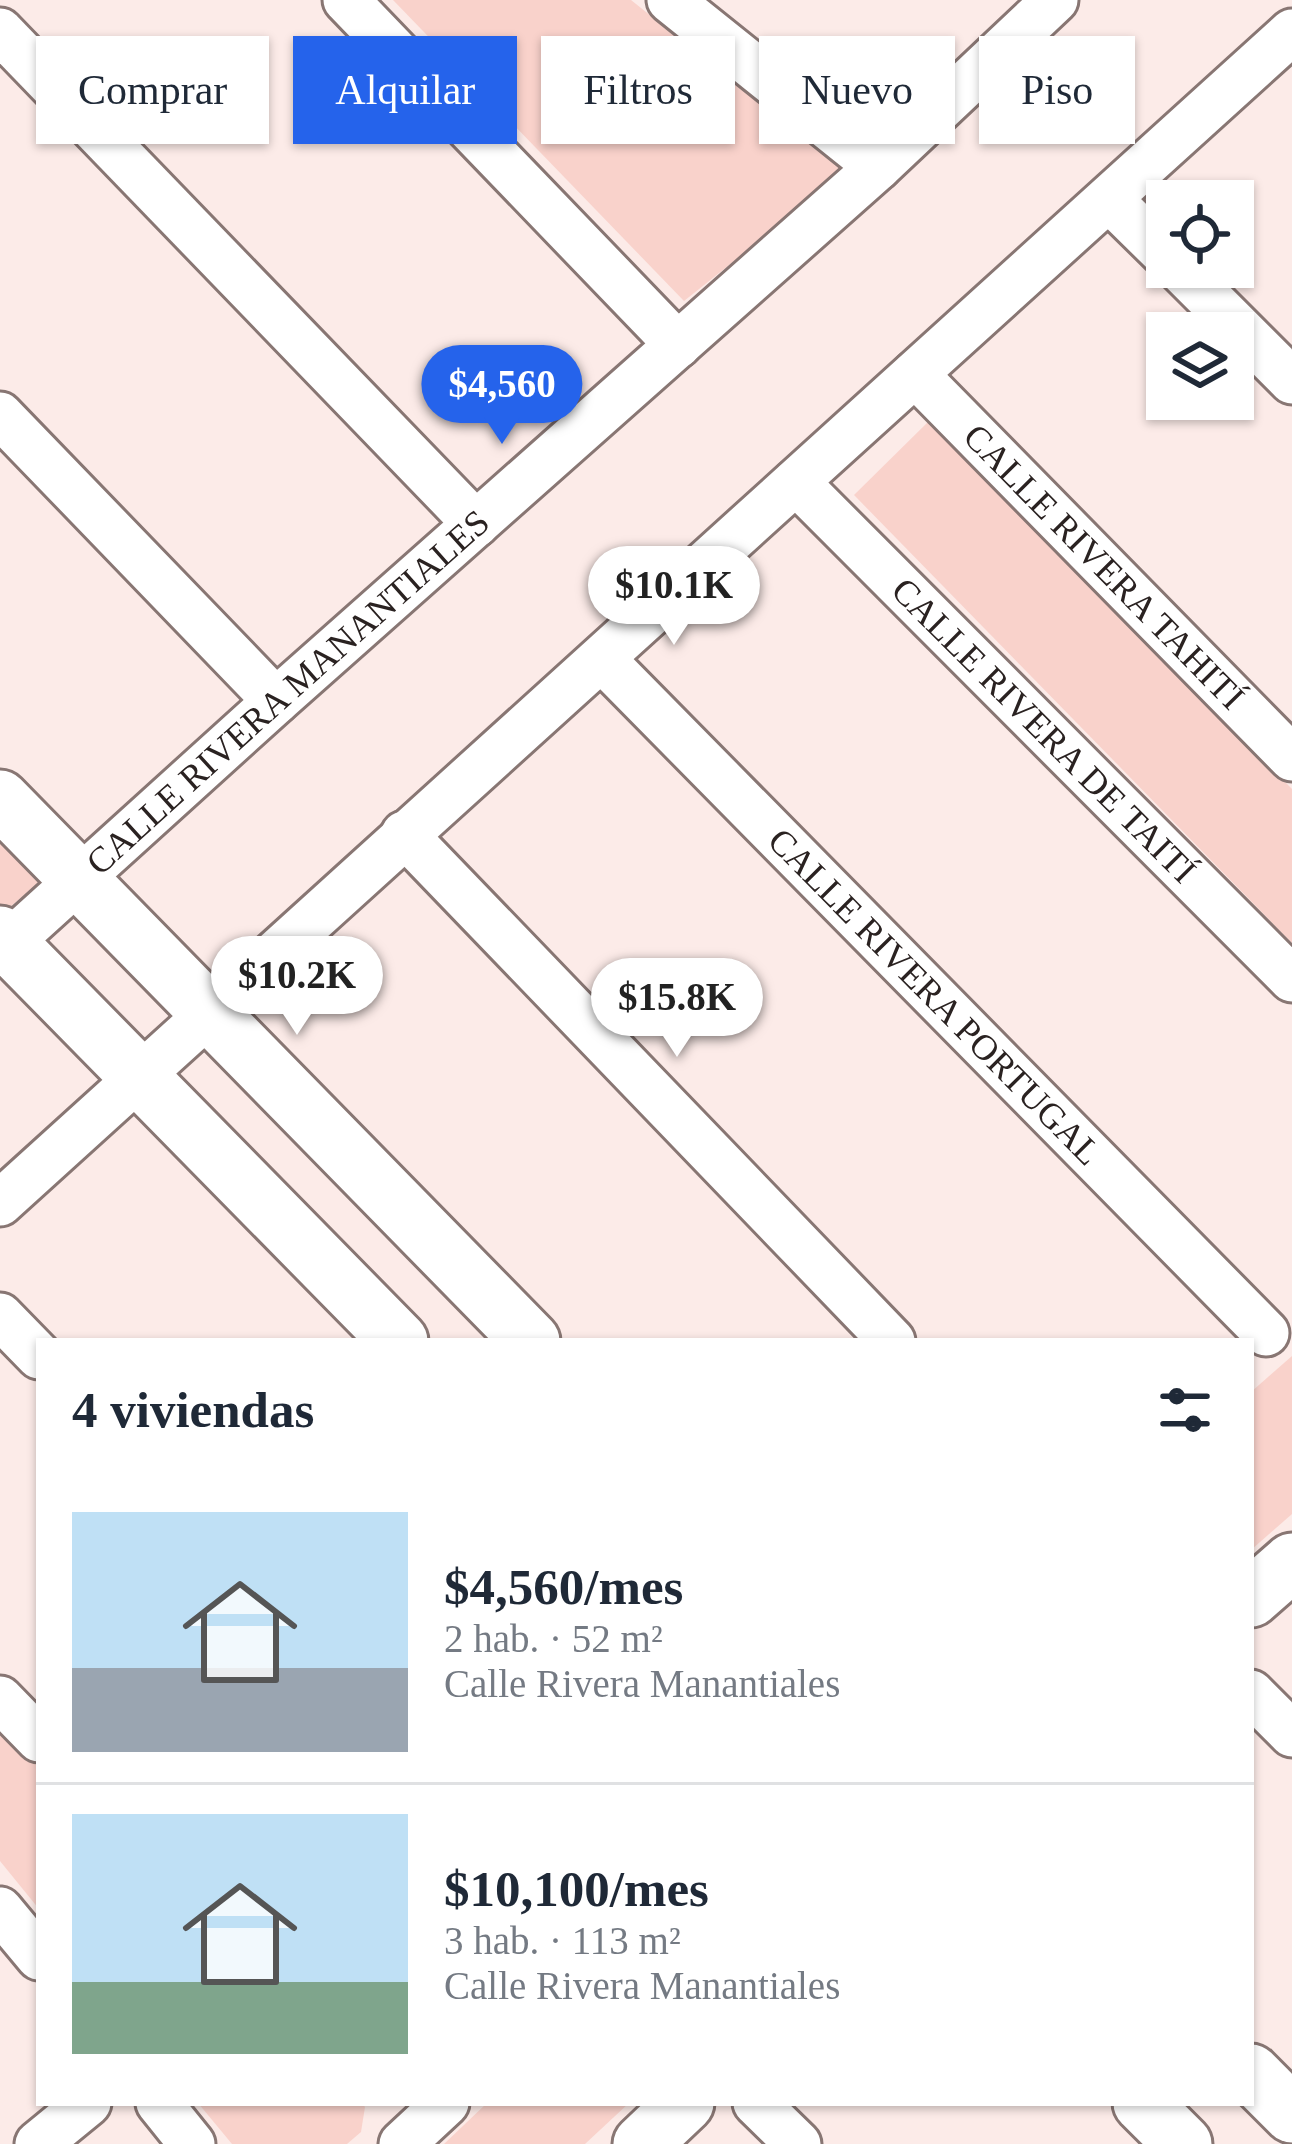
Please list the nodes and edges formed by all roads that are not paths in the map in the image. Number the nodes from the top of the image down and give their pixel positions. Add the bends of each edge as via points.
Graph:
1 (346, 0) edge
2 (670, 0) edge
3 (1055, 0) edge
4 (0, 31) edge
5 (1292, 32) edge
6 (878, 167) junction
7 (1109, 199) junction
8 (1146, 235) edge
9 (1199, 288) edge
10 (679, 345) junction
11 (915, 374) junction
12 (1292, 381) edge
13 (0, 416) edge
14 (796, 482) junction
15 (476, 524) junction
16 (602, 658) junction
17 (276, 700) junction
18 (1292, 758) edge
19 (0, 799) edge
20 (404, 834) junction
21 (78, 878) junction
22 (3, 943) edge
23 (1292, 979) edge
24 (206, 1012) junction
25 (142, 1076) junction
26 (0, 1203) edge
27 (0, 1316) edge
28 (1270, 1330) edge
29 (397, 1338) edge
30 (528, 1338) edge
31 (889, 1338) edge
32 (36, 1353) edge
33 (1292, 1562) edge
34 (1254, 1595) edge
35 (1254, 1696) edge
36 (0, 1699) edge
37 (1292, 1734) edge
38 (36, 1736) edge
39 (0, 1910) edge
40 (36, 1953) edge
41 (1254, 2076) edge
42 (84, 2106) edge
43 (161, 2106) edge
44 (682, 2106) edge
45 (759, 2106) edge
46 (1145, 2106) edge
47 (1292, 2114) edge
48 (38, 2144) edge
49 (193, 2144) edge
50 (642, 2144) edge
51 (797, 2144) edge
52 (1183, 2144) edge

1 - 10 street
2 - 6 street
3 - 6 street, CALLE RIVERA MANANTIALES
4 - 15 street
5 - 7 street
6 - 10 street, CALLE RIVERA MANANTIALES
7 - 8 street
7 - 11 street
9 - 12 street
10 - 15 street, CALLE RIVERA MANANTIALES
11 - 14 street
11 - 18 street, CALLE RIVERA TAHITÍ
13 - 17 street
14 - 16 street
14 - 23 street, CALLE RIVERA DE TAITÍ
15 - 17 street, CALLE RIVERA MANANTIALES
16 - 20 street
16 - 28 street, CALLE RIVERA PORTUGAL
17 - 21 street, CALLE RIVERA MANANTIALES
19 - 21 street
20 - 24 street
20 - 31 street
21 - 22 street, CALLE RIVERA MANANTIALES
21 - 24 street
22 - 25 street
24 - 25 street
24 - 30 street
25 - 26 street
25 - 29 street
27 - 32 street
33 - 34 street
35 - 37 street
36 - 38 street
39 - 40 street
41 - 47 street
42 - 48 street
43 - 49 street
44 - 50 street
45 - 51 street
46 - 52 street

